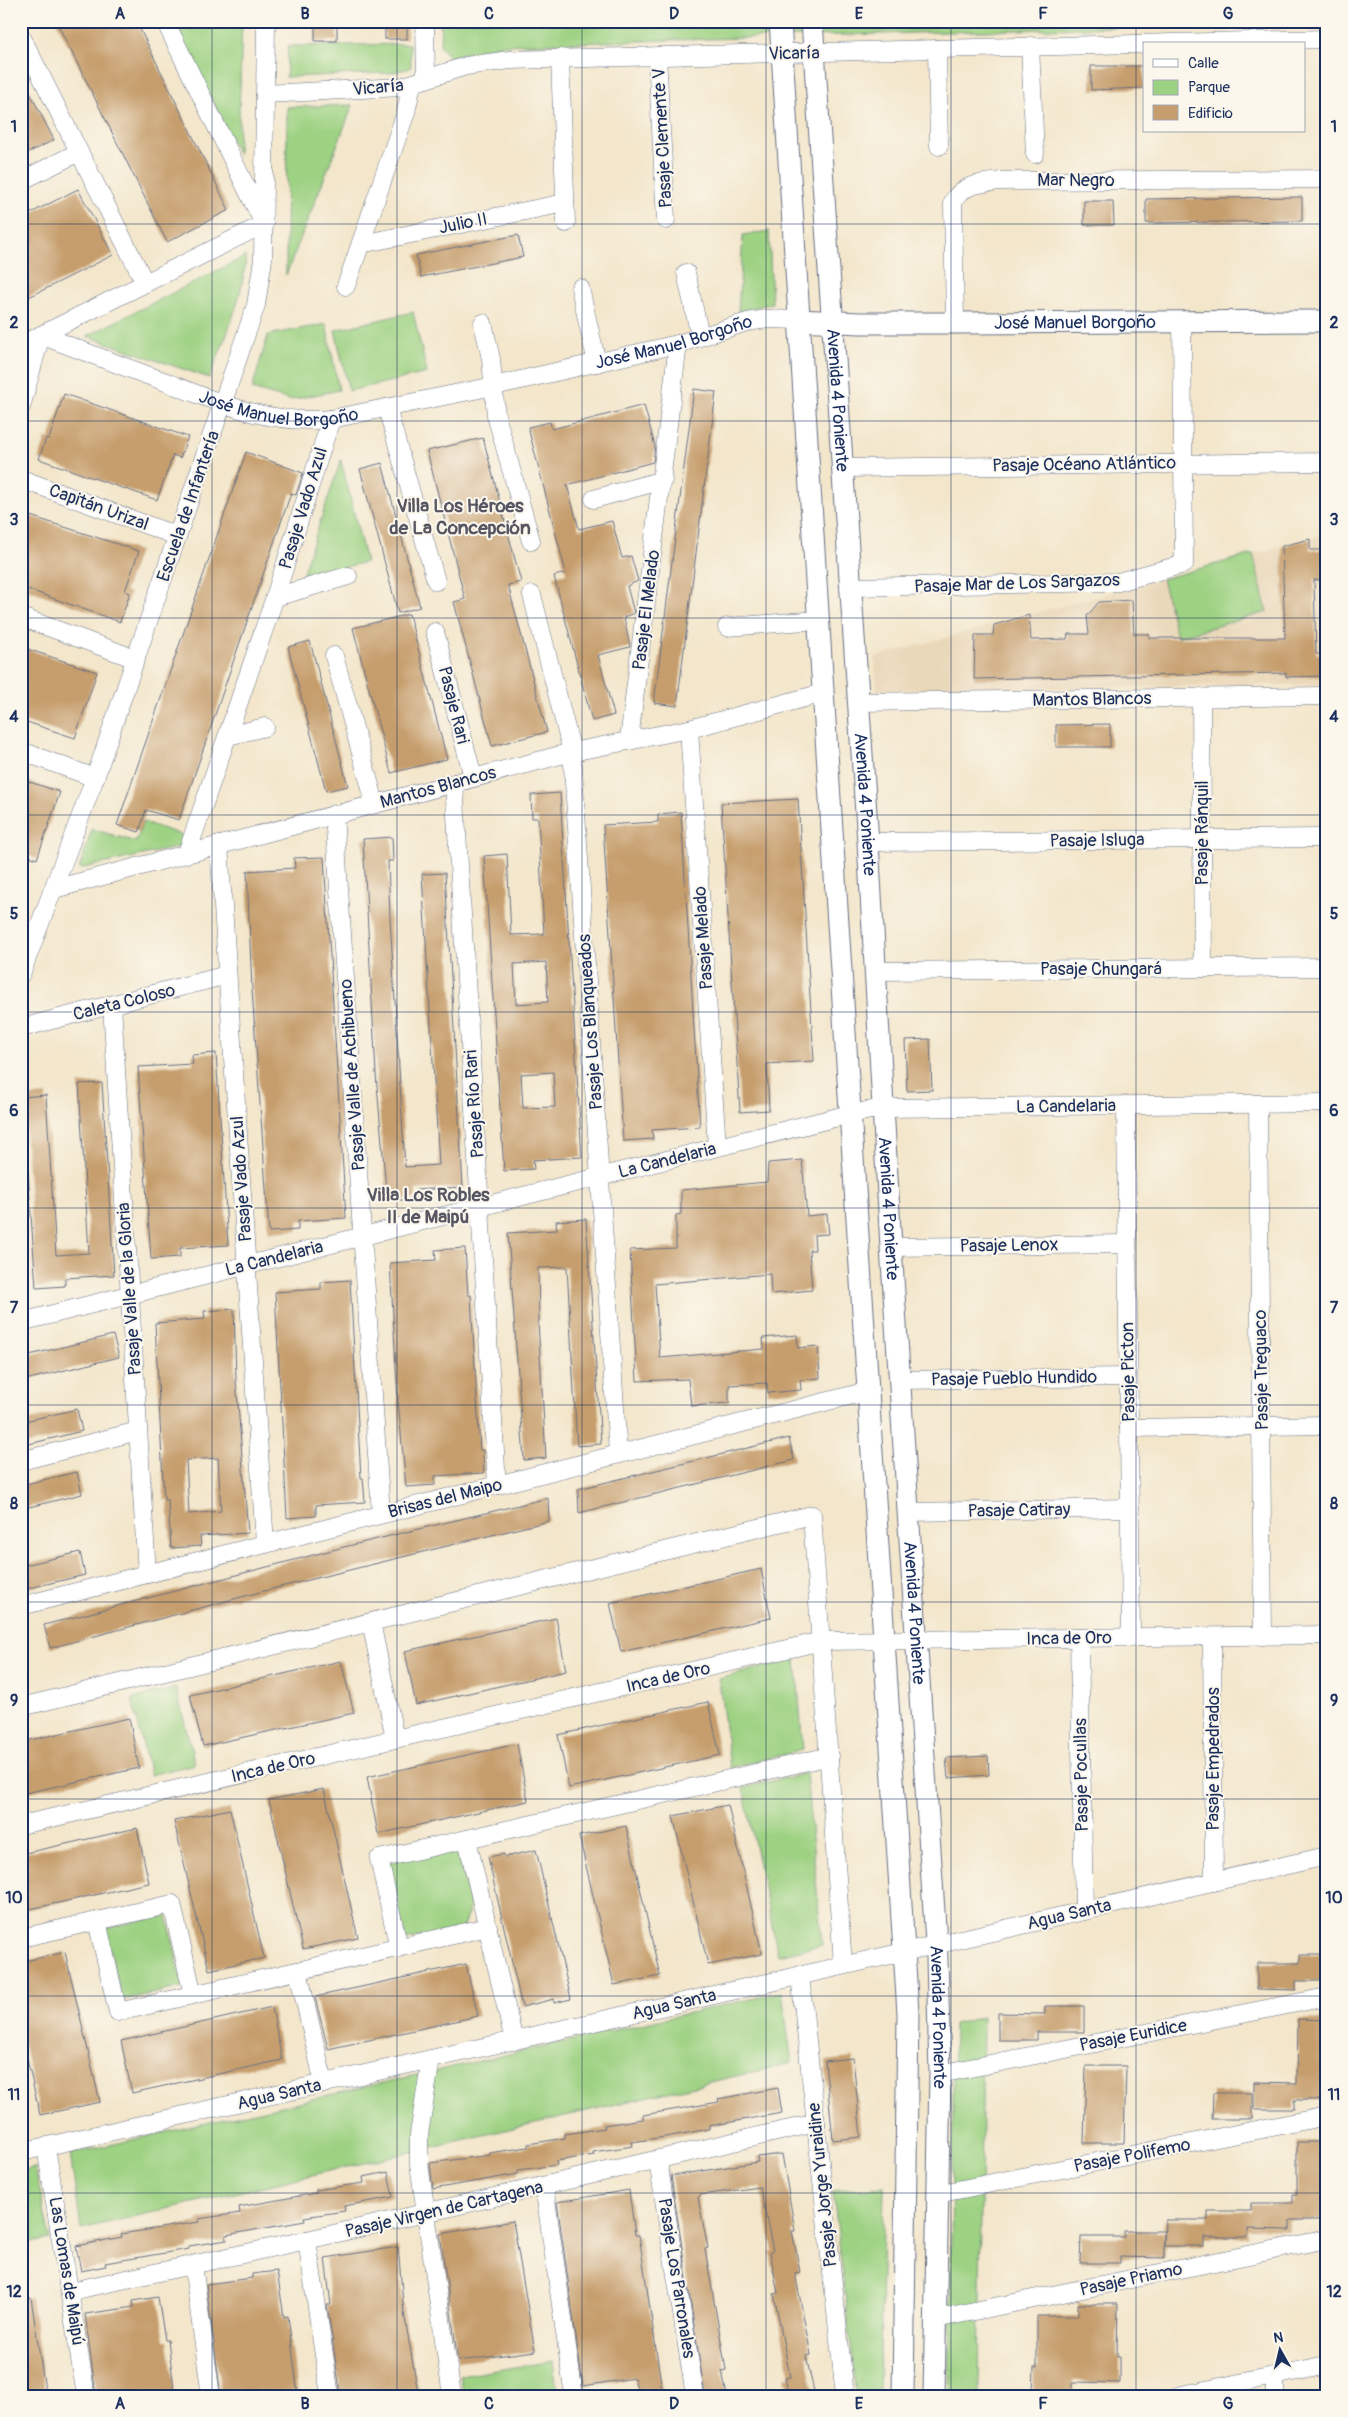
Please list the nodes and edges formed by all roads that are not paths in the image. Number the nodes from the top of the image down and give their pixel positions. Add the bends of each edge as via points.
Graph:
1 (165, 21) edge
2 (266, 21) edge
3 (425, 21) edge
4 (780, 21) edge
5 (812, 21) edge
6 (22, 38) edge
7 (1327, 38) edge
8 (1178, 42) edge
9 (1143, 43) edge
10 (1030, 46) junction
11 (937, 49) junction
12 (815, 52) junction
13 (782, 53) junction
14 (657, 56) junction
15 (560, 58) junction
16 (419, 81) junction
17 (265, 94) junction
18 (939, 146) dead end
19 (79, 152) junction
20 (1035, 154) dead end
21 (1327, 179) edge
22 (21, 181) edge
23 (565, 203) junction
24 (666, 220) dead end
25 (566, 223) dead end
26 (264, 224) junction
27 (361, 244) junction
28 (686, 273) dead end
29 (145, 283) junction
30 (346, 286) dead end
31 (580, 288) dead end
32 (799, 320) junction
33 (1327, 321) edge
34 (831, 322) junction
35 (483, 323) dead end
36 (956, 323) junction
37 (1182, 323) junction
38 (41, 336) junction
39 (700, 336) junction
40 (678, 344) junction
41 (21, 345) edge
42 (597, 363) junction
43 (494, 386) junction
44 (223, 404) junction
45 (21, 407) edge
46 (387, 408) junction
47 (331, 419) junction
48 (1182, 462) junction
49 (1327, 462) edge
50 (842, 468) junction
51 (21, 479) edge
52 (663, 480) junction
53 (594, 500) dead end
54 (178, 536) junction
55 (531, 541) dead end
56 (348, 576) dead end
57 (436, 581) dead end
58 (849, 587) junction
59 (532, 595) dead end
60 (275, 597) junction
61 (21, 617) edge
62 (819, 620) junction
63 (727, 627) dead end
64 (436, 632) dead end
65 (334, 656) dead end
66 (136, 659) junction
67 (823, 693) junction
68 (1327, 696) edge
69 (1201, 697) junction
70 (857, 702) junction
71 (265, 727) dead end
72 (689, 728) junction
73 (228, 736) junction
74 (629, 740) junction
75 (21, 750) edge
76 (572, 752) junction
77 (473, 777) junction
78 (95, 778) junction
79 (454, 783) junction
80 (375, 804) junction
81 (334, 814) junction
82 (1327, 838) edge
83 (1202, 839) junction
84 (868, 842) junction
85 (219, 845) junction
86 (187, 853) junction
87 (54, 888) junction
88 (1327, 967) edge
89 (1203, 968) junction
90 (875, 971) junction
91 (21, 974) edge
92 (228, 975) junction
93 (112, 1005) junction
94 (21, 1028) edge
95 (1327, 1103) edge
96 (1258, 1104) junction
97 (1126, 1105) junction
98 (883, 1108) junction
99 (850, 1114) junction
100 (717, 1147) junction
101 (600, 1177) junction
102 (480, 1207) junction
103 (363, 1236) junction
104 (1127, 1244) junction
105 (891, 1247) junction
106 (246, 1265) junction
107 (130, 1295) junction
108 (896, 1320) junction
109 (863, 1321) junction
110 (21, 1322) edge
111 (1128, 1377) junction
112 (900, 1380) junction
113 (868, 1391) junction
114 (1327, 1425) edge
115 (1262, 1426) junction
116 (1129, 1428) junction
117 (138, 1431) junction
118 (618, 1454) junction
119 (21, 1461) edge
120 (497, 1485) junction
121 (1130, 1508) junction
122 (909, 1512) junction
123 (381, 1514) junction
124 (264, 1544) junction
125 (147, 1574) junction
126 (21, 1606) edge
127 (372, 1622) junction
128 (1327, 1635) edge
129 (1263, 1636) junction
130 (1212, 1637) junction
131 (1079, 1638) junction
132 (1130, 1638) junction
133 (884, 1640) junction
134 (916, 1640) junction
135 (822, 1641) junction
136 (21, 1708) edge
137 (395, 1739) junction
138 (830, 1756) junction
139 (21, 1825) edge
140 (467, 1839) junction
141 (1327, 1856) edge
142 (1214, 1882) junction
143 (1084, 1911) junction
144 (97, 1921) junction
145 (488, 1927) junction
146 (21, 1938) edge
147 (936, 1944) junction
148 (399, 1948) junction
149 (904, 1952) junction
150 (843, 1965) junction
151 (298, 1971) junction
152 (800, 1975) junction
153 (193, 1995) junction
154 (1327, 1997) edge
155 (514, 2041) junction
156 (430, 2059) junction
157 (940, 2074) junction
158 (324, 2084) junction
159 (1327, 2116) edge
160 (816, 2123) junction
161 (46, 2147) junction
162 (21, 2152) edge
163 (658, 2161) junction
164 (544, 2186) junction
165 (937, 2194) junction
166 (426, 2212) junction
167 (1327, 2239) edge
168 (307, 2240) junction
169 (193, 2265) junction
170 (71, 2291) junction
171 (935, 2319) junction
172 (1327, 2365) edge
173 (1275, 2376) junction
174 (86, 2396) edge
175 (211, 2396) edge
176 (330, 2396) edge
177 (452, 2396) edge
178 (574, 2396) edge
179 (694, 2396) edge
180 (845, 2396) edge
181 (903, 2396) edge
182 (934, 2396) edge
183 (1177, 2396) edge
184 (1275, 2396) edge

1 - 26 street
2 - 17 street, Escuela de Infantería
3 - 16 street
4 - 13 street, Avenida 4 Poniente
5 - 12 street, Avenida 4 Poniente
6 - 19 street
7 - 8 street, Vicaría
9 - 10 street, Vicaría
10 - 11 street, Vicaría
10 - 20 street
11 - 12 street, Vicaría
11 - 18 street
12 - 13 street, Vicaría
12 - 34 street, Avenida 4 Poniente
13 - 14 street, Vicaría
13 - 32 street, Avenida 4 Poniente
14 - 15 street, Vicaría
14 - 24 street, Pasaje Clemente V
15 - 16 street, Vicaría via 488,62
15 - 23 street
16 - 17 street, Vicaría via 390,88
16 - 27 street
17 - 26 street, Escuela de Infantería
19 - 22 street
19 - 29 street
21 - 36 street, Mar Negro via 1001,181 966,188 953,202
23 - 25 street
23 - 27 street, Julio II
26 - 29 street
26 - 44 street, Escuela de Infantería via 256,304
27 - 30 street
28 - 39 street
29 - 38 street
31 - 42 street
32 - 34 street, José Manuel Borgoño
32 - 39 street, José Manuel Borgoño via 757,320
32 - 62 street, Avenida 4 Poniente
33 - 37 street, José Manuel Borgoño
34 - 36 street, José Manuel Borgoño
34 - 50 street, Avenida 4 Poniente
35 - 43 street via 492,359
36 - 37 street, José Manuel Borgoño
37 - 48 street
38 - 41 street
38 - 44 street, José Manuel Borgoño
38 - 45 street
39 - 40 street, José Manuel Borgoño
40 - 42 street, José Manuel Borgoño
40 - 52 street, Pasaje El Melado
42 - 43 street, José Manuel Borgoño
43 - 46 street, José Manuel Borgoño
43 - 55 street via 496,415
44 - 47 street, José Manuel Borgoño via 280,420
44 - 54 street, Escuela de Infantería
46 - 47 street, José Manuel Borgoño
46 - 57 street
47 - 60 street, Pasaje Vado Azul
48 - 49 street, Pasaje Océano Atlántico
48 - 50 street, Pasaje Océano Atlántico
48 - 58 street, Pasaje Mar de Los Sargazos via 1184,564 1118,582
50 - 58 street, Avenida 4 Poniente
51 - 54 street, Capitán Urizal
52 - 53 street
52 - 74 street, Pasaje El Melado
54 - 66 street, Escuela de Infantería
56 - 60 street, Pasaje Vado Azul
58 - 70 street, Avenida 4 Poniente
59 - 76 street, Pasaje Los Blanqueados
60 - 73 street, Pasaje Vado Azul
61 - 66 street
62 - 63 street
62 - 67 street, Avenida 4 Poniente
64 - 77 street, Pasaje Rari
65 - 80 street
66 - 78 street, Escuela de Infantería
67 - 72 street, Mantos Blancos
67 - 99 street, Avenida 4 Poniente
68 - 69 street, Mantos Blancos
69 - 70 street, Mantos Blancos
69 - 83 street, Pasaje Ránquil
70 - 84 street, Avenida 4 Poniente
71 - 73 street
72 - 74 street, Mantos Blancos
72 - 100 street, Pasaje Melado
73 - 86 street, Pasaje Vado Azul
74 - 76 street, Mantos Blancos
75 - 78 street
76 - 77 street, Mantos Blancos
76 - 101 street, Pasaje Los Blanqueados
77 - 79 street, Mantos Blancos
78 - 87 street, Escuela de Infantería
79 - 80 street, Mantos Blancos
79 - 102 street, Pasaje Río Rari
80 - 81 street, Mantos Blancos
81 - 85 street, Mantos Blancos
81 - 103 street, Pasaje Valle de Achibueno
82 - 83 street, Pasaje Isluga
83 - 84 street, Pasaje Isluga
83 - 89 street, Pasaje Ránquil
84 - 90 street, Avenida 4 Poniente
85 - 86 street, Mantos Blancos
85 - 92 street, Pasaje Vado Azul
86 - 87 street, Mantos Blancos
87 - 91 street, Escuela de Infantería
88 - 89 street, Pasaje Chungará
89 - 90 street, Pasaje Chungará
90 - 98 street, Avenida 4 Poniente
92 - 93 street, Caleta Coloso
92 - 106 street, Pasaje Vado Azul
93 - 94 street, Caleta Coloso
93 - 107 street, Pasaje Valle de la Gloria
95 - 96 street, La Candelaria
96 - 97 street, La Candelaria
96 - 115 street, Pasaje Treguaco
97 - 98 street, La Candelaria
97 - 104 street, Pasaje Picton
98 - 99 street, La Candelaria
98 - 105 street, Avenida 4 Poniente
99 - 100 street, La Candelaria
99 - 109 street, Avenida 4 Poniente
100 - 101 street, La Candelaria
101 - 102 street, La Candelaria
101 - 118 street, Pasaje Los Blanqueados
102 - 103 street, La Candelaria
102 - 120 street, Pasaje Río Rari
103 - 106 street, La Candelaria
103 - 123 street, Pasaje Valle de Achibueno
104 - 105 street, Pasaje Lenox
104 - 111 street, Pasaje Picton
105 - 108 street, Avenida 4 Poniente
106 - 107 street, La Candelaria
106 - 124 street, Pasaje Vado Azul
107 - 110 street, La Candelaria
107 - 117 street, Pasaje Valle de la Gloria
108 - 109 street
108 - 112 street, Avenida 4 Poniente
109 - 113 street, Avenida 4 Poniente
111 - 112 street, Pasaje Pueblo Hundido
111 - 116 street, Pasaje Picton
112 - 122 street, Avenida 4 Poniente
113 - 118 street, Brisas del Maipo
113 - 133 street, Avenida 4 Poniente
114 - 115 street
115 - 116 street
115 - 129 street, Pasaje Treguaco
116 - 121 street, Pasaje Picton
117 - 119 street
117 - 125 street, Pasaje Valle de la Gloria
118 - 120 street, Brisas del Maipo
120 - 123 street, Brisas del Maipo
121 - 122 street, Pasaje Catiray
121 - 132 street, Pasaje Picton
122 - 134 street, Avenida 4 Poniente
123 - 124 street, Brisas del Maipo
124 - 125 street, Brisas del Maipo
125 - 126 street, Brisas del Maipo
127 - 135 street via 812,1515
127 - 136 street
127 - 137 street
128 - 129 street, Inca de Oro
129 - 130 street, Inca de Oro
130 - 132 street, Inca de Oro
130 - 142 street, Pasaje Empedrados
131 - 132 street, Inca de Oro
131 - 134 street, Inca de Oro
131 - 143 street, Pasaje Pocullas
133 - 134 street, Inca de Oro
133 - 135 street, Inca de Oro
133 - 149 street, Avenida 4 Poniente
134 - 147 street, Avenida 4 Poniente
135 - 137 street, Inca de Oro
135 - 138 street
137 - 139 street, Inca de Oro
138 - 140 street
138 - 150 street
140 - 145 street
140 - 148 street via 379,1859
141 - 142 street, Agua Santa
142 - 143 street, Agua Santa
143 - 147 street, Agua Santa
144 - 146 street
144 - 153 street via 118,2012
144 - 153 street via 172,1904
145 - 148 street
145 - 155 street
147 - 149 street, Agua Santa
147 - 157 street, Avenida 4 Poniente
148 - 151 street
149 - 150 street, Agua Santa
149 - 181 street, Avenida 4 Poniente via 908,2013
150 - 152 street, Agua Santa
151 - 153 street
151 - 158 street
152 - 155 street, Agua Santa
152 - 160 street, Pasaje Jorge Yuraidine
154 - 157 street, Pasaje Euridice
155 - 156 street, Agua Santa
156 - 158 street, Agua Santa
156 - 166 street via 419,2164
157 - 165 street, Avenida 4 Poniente
158 - 161 street, Agua Santa
159 - 165 street, Pasaje Polifemo
160 - 163 street, Pasaje Virgen de Cartagena
160 - 180 street, Pasaje Jorge Yuraidine
161 - 162 street, Agua Santa
161 - 170 street, Las Lomas de Maipú
163 - 164 street, Pasaje Virgen de Cartagena
163 - 179 street, Pasaje Los Parronales
164 - 166 street, Pasaje Virgen de Cartagena
164 - 178 street
165 - 171 street, Avenida 4 Poniente
166 - 168 street, Pasaje Virgen de Cartagena
166 - 177 street
167 - 171 street, Pasaje Priamo
168 - 169 street, Pasaje Virgen de Cartagena
168 - 176 street
169 - 170 street, Pasaje Virgen de Cartagena
169 - 175 street
170 - 174 street, Las Lomas de Maipú
171 - 182 street, Avenida 4 Poniente
172 - 173 street
173 - 183 street
173 - 184 street

